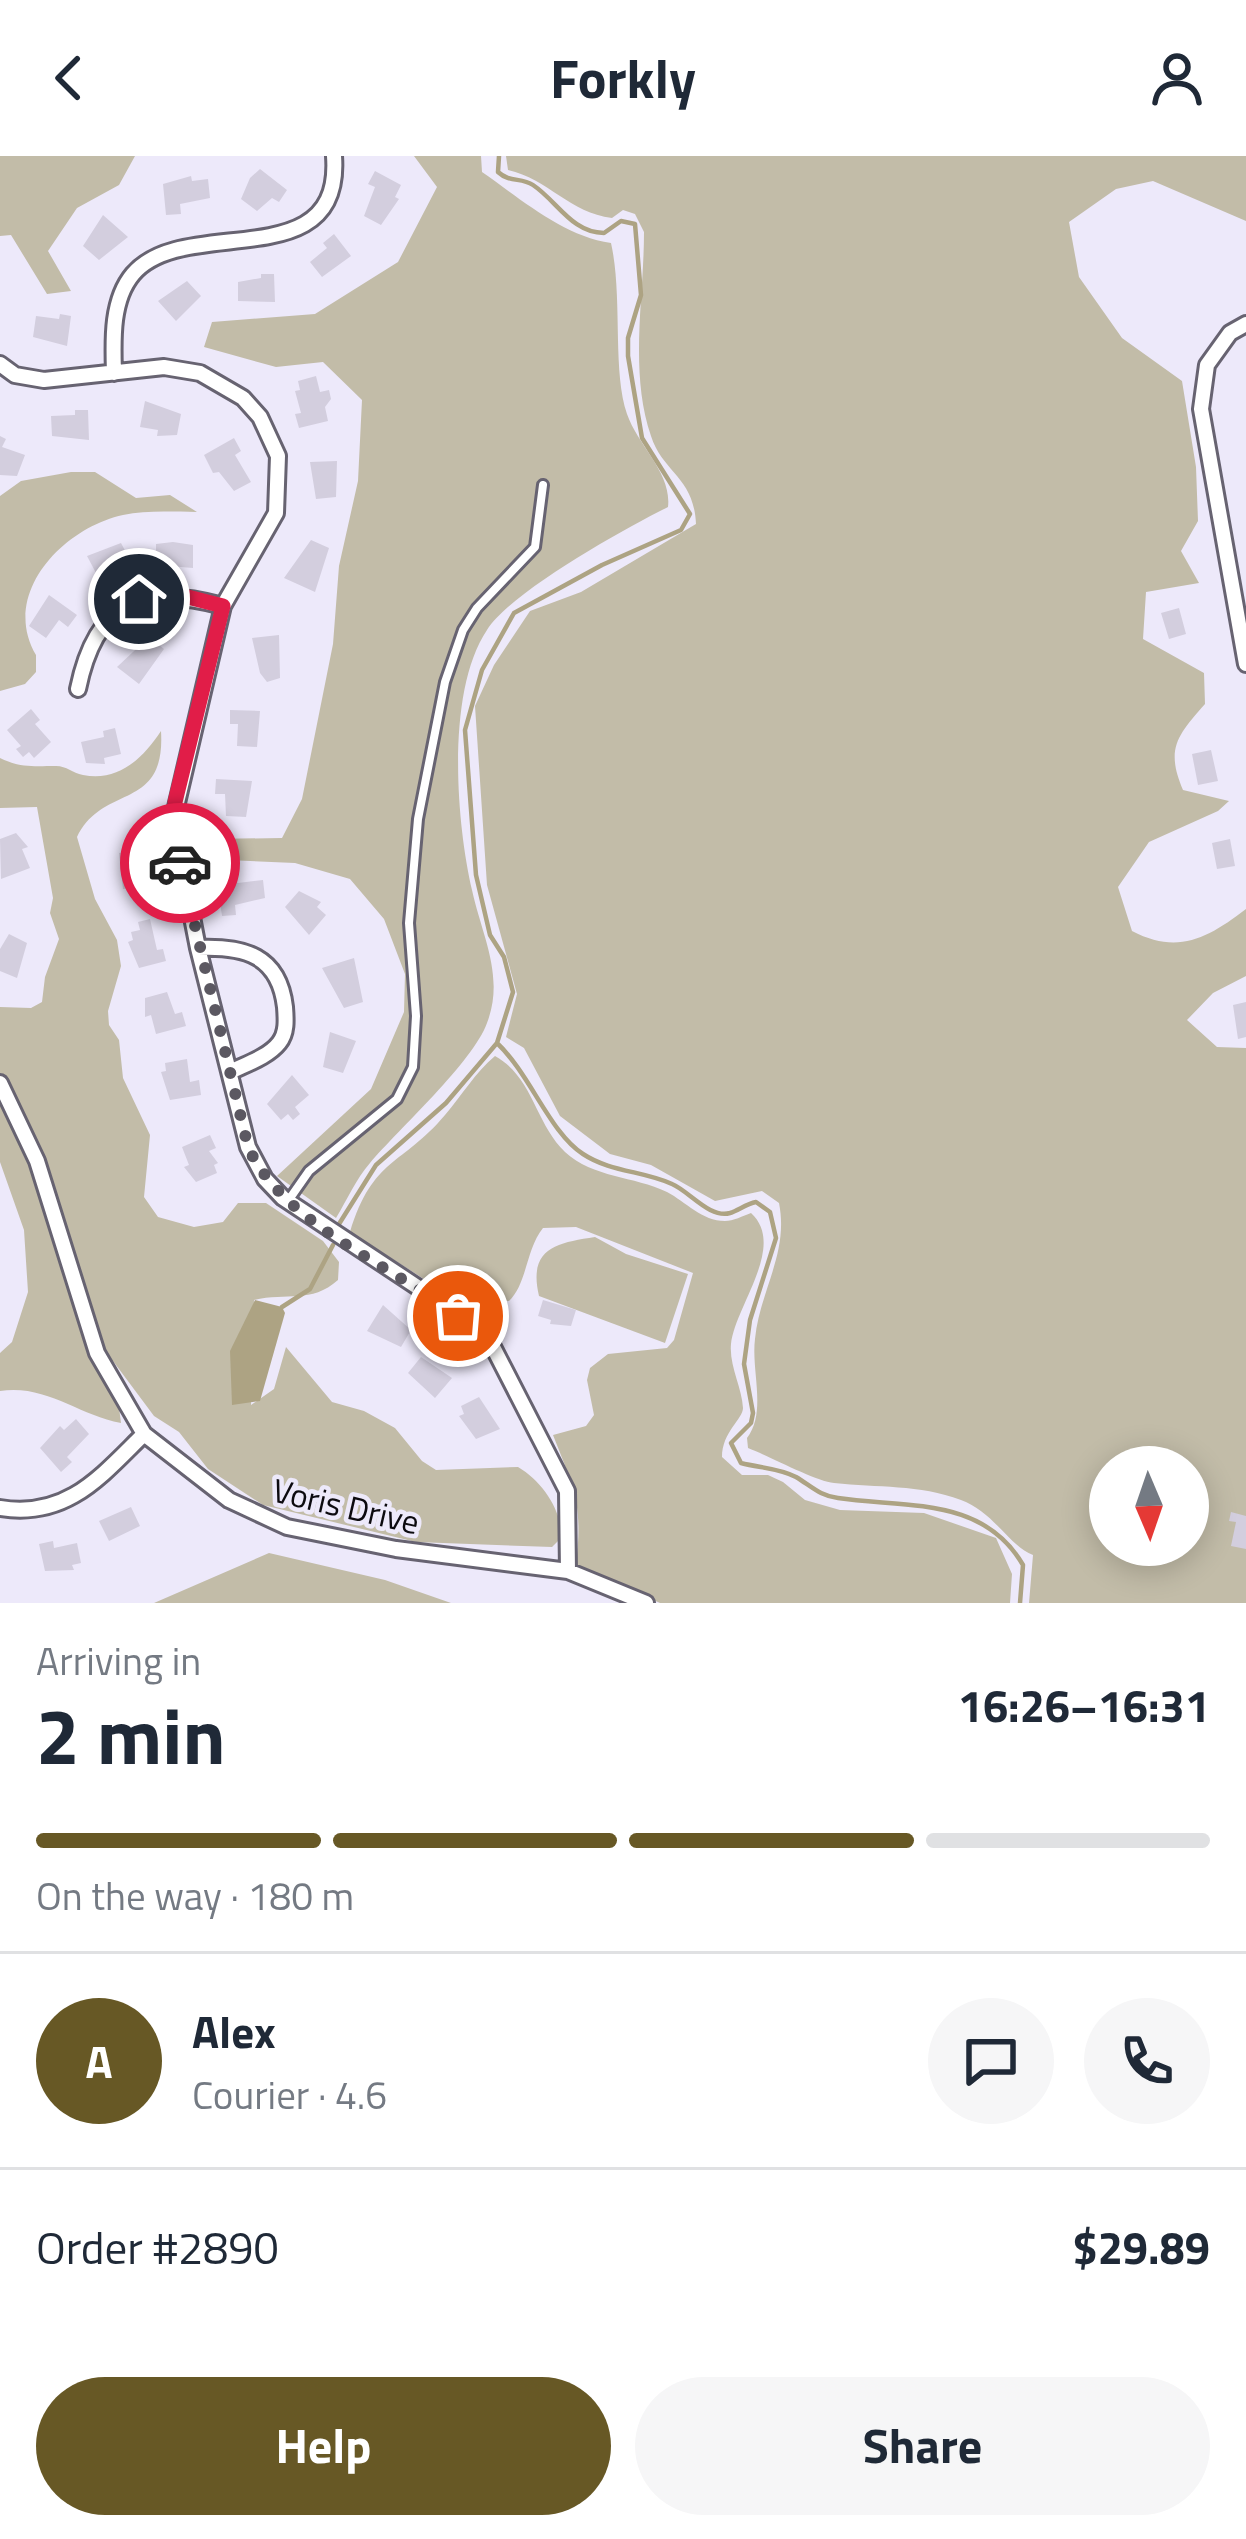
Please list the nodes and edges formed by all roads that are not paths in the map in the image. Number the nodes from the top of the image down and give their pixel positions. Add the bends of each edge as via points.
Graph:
1 (334, 156) edge
2 (1246, 324) edge
3 (0, 364) edge
4 (114, 373) junction
5 (543, 485) dead end
6 (223, 606) junction
7 (1246, 664) edge
8 (78, 689) dead end
9 (198, 948) junction
10 (230, 1072) junction
11 (0, 1083) edge
12 (288, 1202) junction
13 (144, 1434) junction
14 (0, 1508) edge
15 (568, 1571) junction
16 (646, 1603) edge

1 - 4 street via 326,201 296,228 267,239 166,250 134,274 114,324
2 - 7 street via 1207,365 1201,409
3 - 4 street via 44,380
4 - 6 street via 175,368 215,379 243,398 268,432 280,480 276,513
5 - 12 lane via 535,547 477,608 445,682 418,819 409,923 412,1067 397,1099 309,1171
6 - 8 street via 172,593 139,599 85,655
6 - 9 street via 173,820
9 - 10 street
9 - 10 street via 252,952 280,982 280,1041
10 - 12 street via 248,1147
11 - 13 street, Voris Drive via 37,1161 97,1352
12 - 15 street via 492,1345 567,1491
13 - 14 street via 71,1500
13 - 15 street, Voris Drive via 229,1500 287,1527
15 - 16 street, Voris Drive

